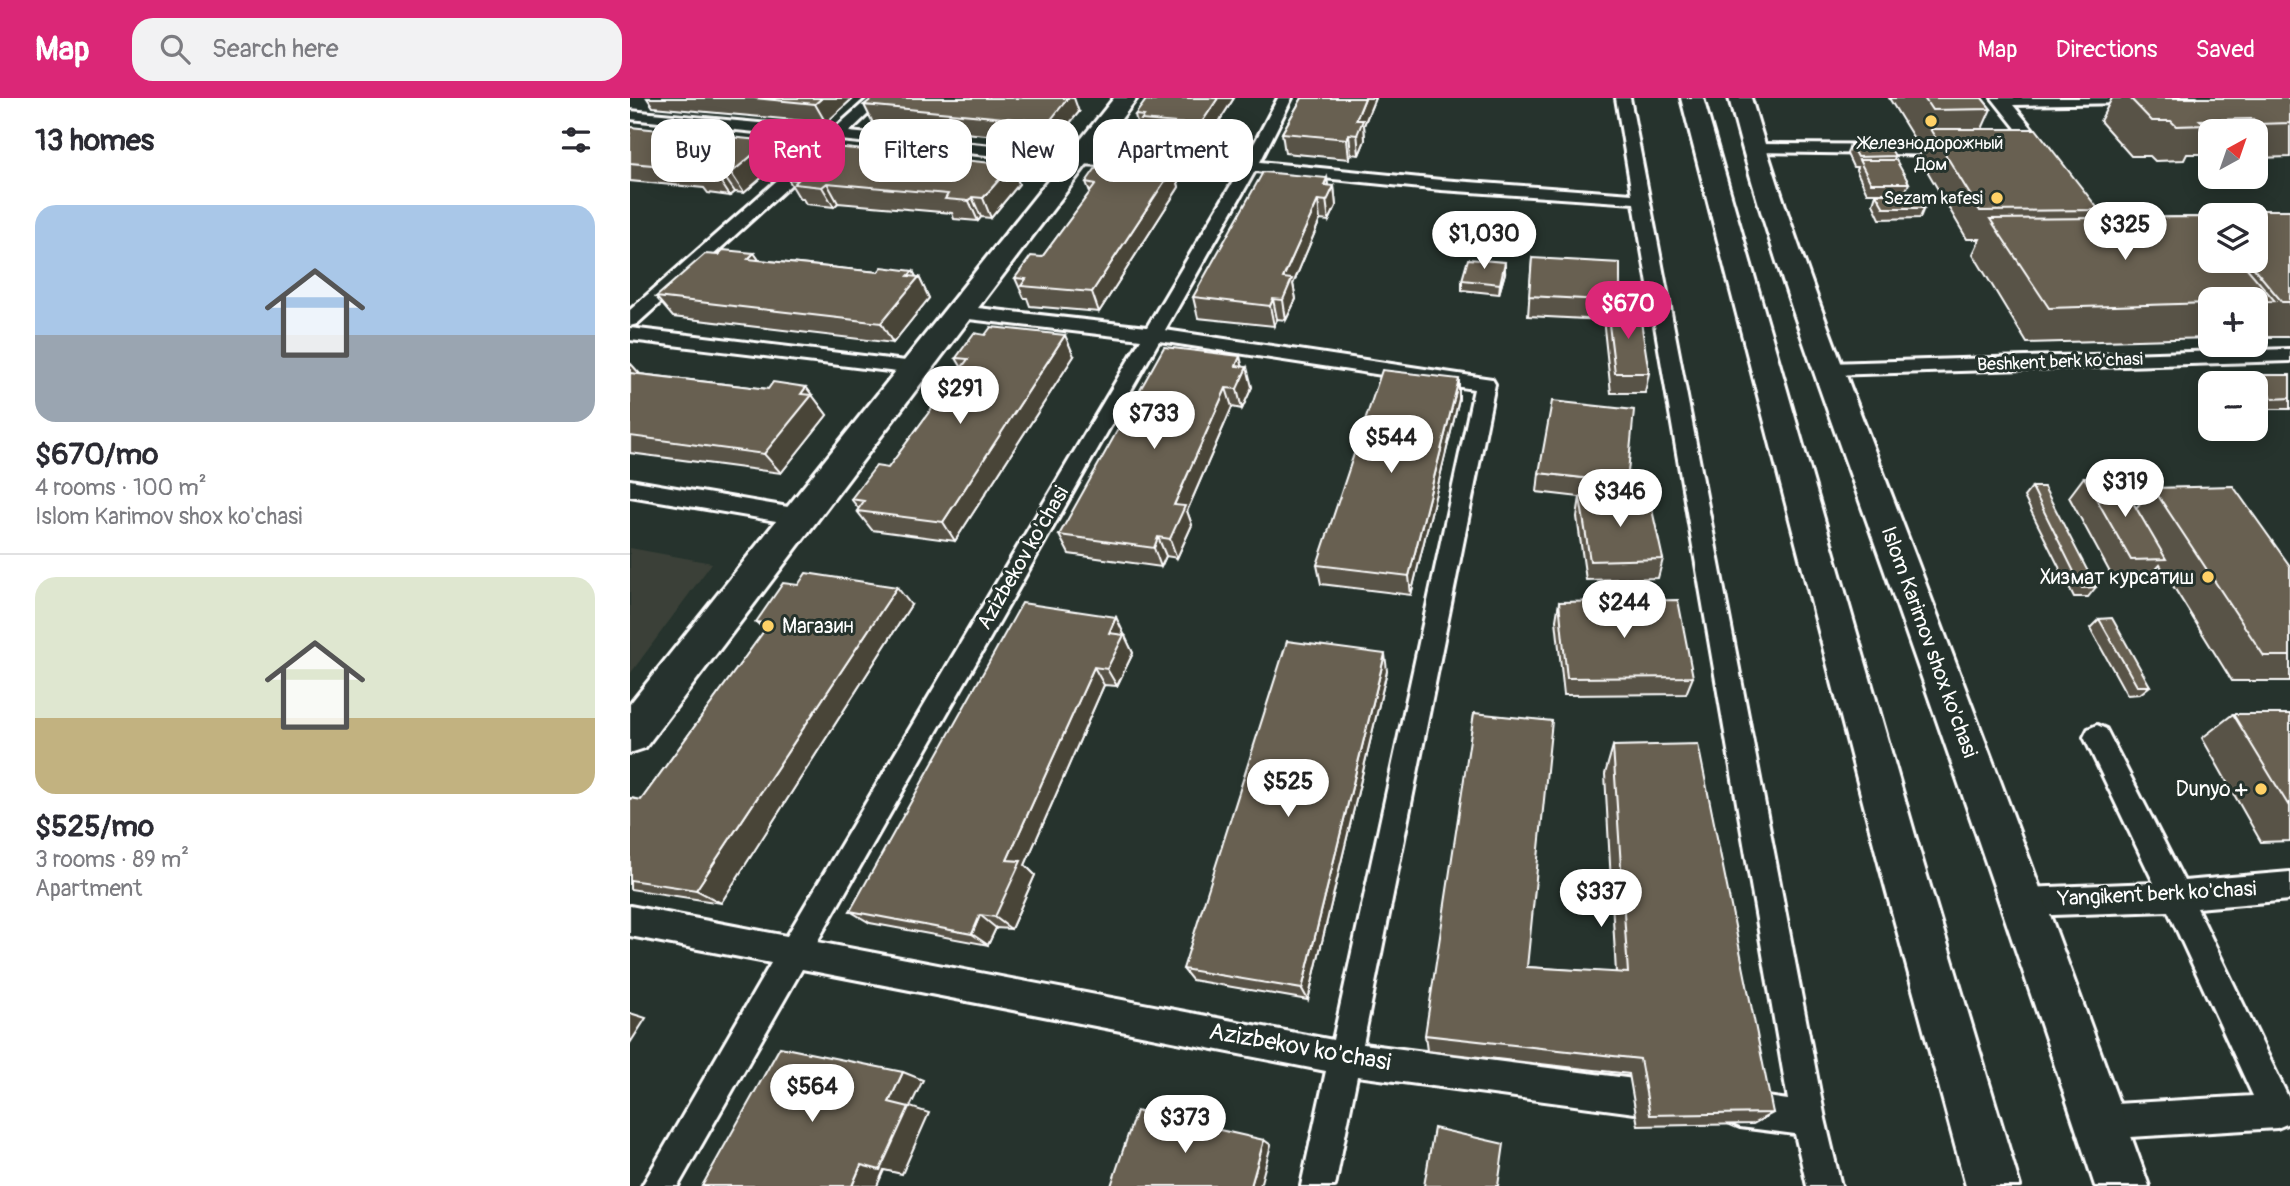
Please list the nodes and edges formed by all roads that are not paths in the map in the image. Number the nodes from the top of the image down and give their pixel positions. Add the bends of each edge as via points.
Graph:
1 (878, 98) edge
2 (1126, 98) edge
3 (1285, 98) edge
4 (1623, 98) edge
5 (1692, 98) edge
6 (1740, 98) edge
7 (2189, 98) edge
8 (2000, 99) edge
9 (630, 116) edge
10 (845, 126) edge
11 (749, 128) edge
12 (845, 137) edge
13 (1754, 149) junction
14 (2014, 149) edge
15 (986, 150) edge
16 (1973, 150) edge
17 (1079, 155) edge
18 (1253, 160) edge
19 (1253, 166) edge
20 (783, 182) edge
21 (1059, 182) edge
22 (1241, 182) edge
23 (1641, 199) junction
24 (1731, 238) junction
25 (1786, 243) junction
26 (960, 312) junction
27 (630, 320) edge
28 (630, 334) edge
29 (1153, 334) junction
30 (2290, 355) edge
31 (914, 368) junction
32 (1829, 369) junction
33 (630, 488) edge
34 (800, 516) junction
35 (630, 735) edge
36 (2097, 737) dead end
37 (2290, 886) edge
38 (2176, 896) junction
39 (2024, 902) junction
40 (630, 921) edge
41 (796, 951) junction
42 (1344, 1058) junction
43 (1808, 1119) junction
44 (2098, 1122) junction
45 (659, 1186) edge
46 (1318, 1186) edge
47 (1824, 1186) edge
48 (1993, 1186) edge
49 (2122, 1186) edge

1 - 10 lane
2 - 17 main road
3 - 18 lane, Azizbekov ko'chasi
4 - 23 lane
5 - 24 main road
6 - 13 main road, Islom Karimov shox ko'chasi
7 - 8 lane
8 - 14 lane via 2041,149
9 - 11 lane
12 - 15 lane
13 - 16 lane
13 - 25 main road, Islom Karimov shox ko'chasi
19 - 23 lane
20 - 27 lane
21 - 26 main road
22 - 29 lane, Azizbekov ko'chasi
23 - 43 lane
24 - 25 main road via 1750,251 1776,250
24 - 48 main road
25 - 32 main road, Islom Karimov shox ko'chasi
26 - 29 lane
26 - 31 main road
28 - 31 lane
29 - 41 lane, Azizbekov ko'chasi
29 - 42 lane via 1485,384
30 - 32 lane, Beshkent berk ko'chasi
31 - 34 main road
32 - 39 main road, Islom Karimov shox ko'chasi
33 - 34 lane
34 - 35 main road
36 - 38 lane
37 - 38 lane, Yangikent berk ko'chasi
38 - 39 lane, Yangikent berk ko'chasi
38 - 44 lane via 2277,1111
39 - 44 main road, Islom Karimov shox ko'chasi
40 - 41 lane, Azizbekov ko'chasi
41 - 42 lane, Azizbekov ko'chasi
41 - 45 lane, Azizbekov ko'chasi
42 - 43 lane, Azizbekov ko'chasi
42 - 46 lane
43 - 47 lane
44 - 49 main road, Islom Karimov shox ko'chasi

